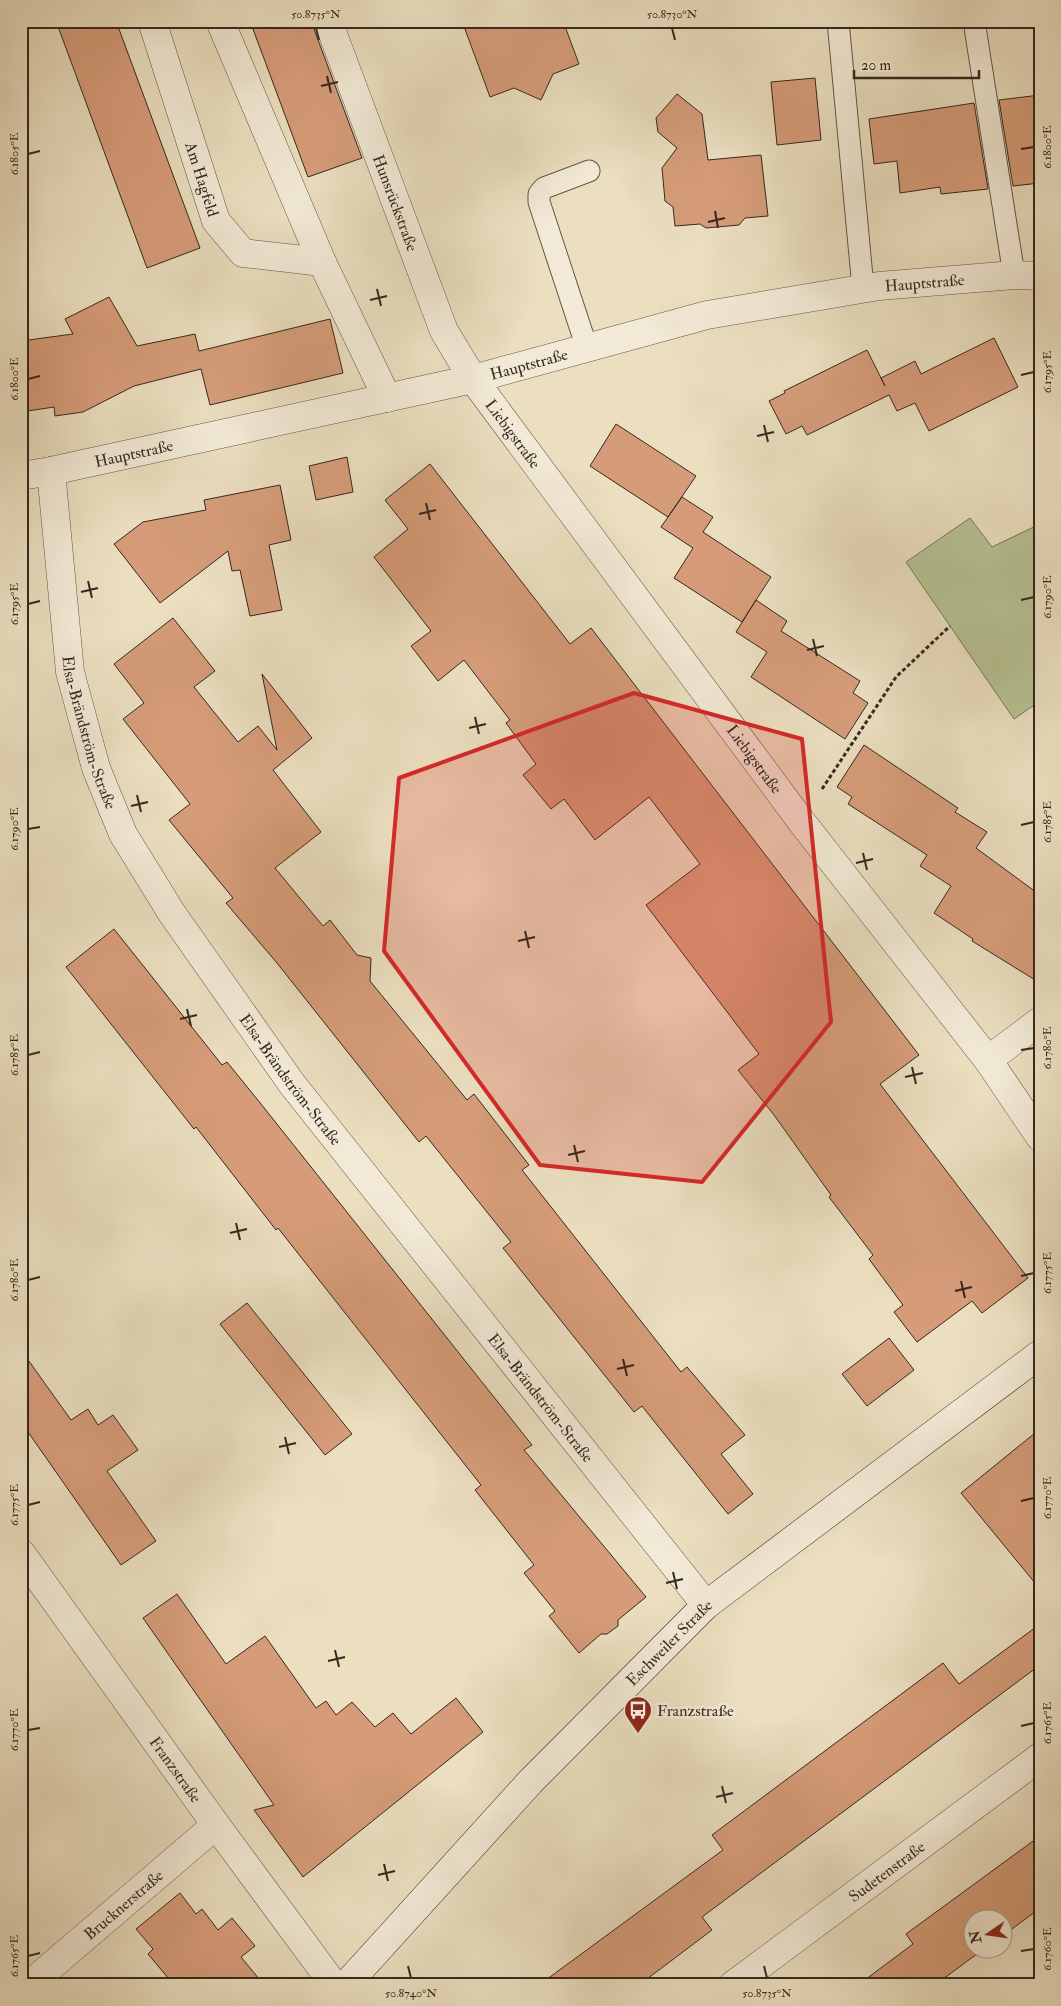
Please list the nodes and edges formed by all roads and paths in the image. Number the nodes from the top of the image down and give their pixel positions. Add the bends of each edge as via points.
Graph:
1 (152, 21) edge
2 (220, 21) edge
3 (328, 21) edge
4 (838, 21) edge
5 (974, 21) edge
6 (589, 172) dead end
7 (322, 262) junction
8 (1027, 275) edge
9 (863, 288) junction
10 (587, 348) junction
11 (473, 379) junction
12 (387, 398) junction
13 (50, 471) junction
14 (21, 476) edge
15 (950, 626) dead end
16 (801, 821) junction
17 (1040, 1021) edge
18 (988, 1060) junction
19 (1040, 1137) edge
20 (1040, 1354) edge
21 (21, 1553) edge
22 (706, 1605) junction
23 (1040, 1757) edge
24 (216, 1825) junction
25 (30, 1985) edge
26 (334, 1985) edge
27 (346, 1985) edge
28 (733, 1985) edge

1 - 7 street, Am Hagfeld via 216,220 243,253
2 - 7 street
3 - 11 street, Hunsrückstraße via 444,331
4 - 9 lane
5 - 8 lane
6 - 10 lane via 544,188 539,194
7 - 12 street
8 - 9 street, Hauptstraße
9 - 10 street, Hauptstraße via 707,315
10 - 11 street, Hauptstraße
11 - 12 street, Hauptstraße
11 - 16 street, Liebigstraße
12 - 13 street, Hauptstraße
13 - 14 street, Hauptstraße
13 - 22 street, Elsa-Brändström-Straße via 70,672 96,768 123,834 171,912 292,1084
15 - 16 path via 896,677
16 - 18 street, Liebigstraße
17 - 18 street
18 - 19 street, Liebigstraße
20 - 22 street, Eschweiler Straße
21 - 24 street, Franzstraße
22 - 27 street, Eschweiler Straße via 532,1781
23 - 28 street, Sudetenstraße
24 - 25 street, Brucknerstraße
24 - 26 street, Franzstraße

